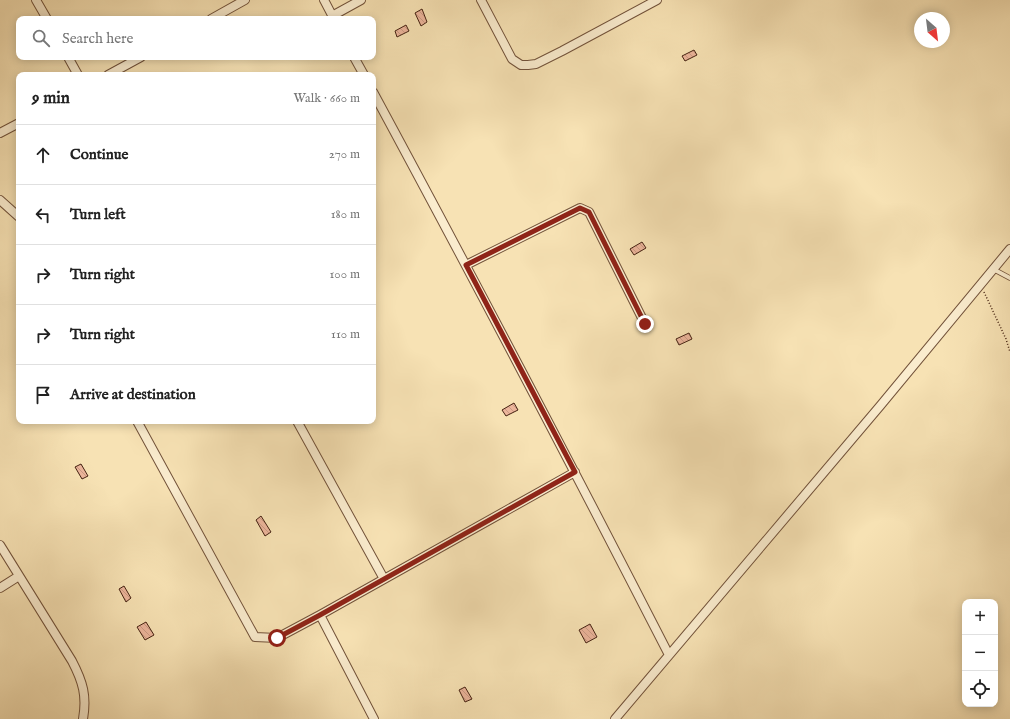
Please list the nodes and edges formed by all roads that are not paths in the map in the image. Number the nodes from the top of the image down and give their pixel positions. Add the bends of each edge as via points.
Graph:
1 (36, 0) edge
2 (245, 0) edge
3 (324, 0) edge
4 (361, 0) edge
5 (481, 0) edge
6 (657, 0) edge
7 (45, 16) edge
8 (216, 16) edge
9 (332, 16) edge
10 (335, 16) edge
11 (70, 60) edge
12 (136, 60) edge
13 (356, 60) edge
14 (76, 72) edge
15 (114, 72) edge
16 (362, 72) edge
17 (376, 98) edge
18 (16, 125) edge
19 (0, 133) edge
20 (0, 200) edge
21 (16, 214) edge
22 (1010, 249) edge
23 (466, 265) junction
24 (993, 269) junction
25 (1010, 278) edge
26 (645, 324) dead end
27 (140, 424) edge
28 (299, 424) edge
29 (575, 472) junction
30 (0, 545) edge
31 (19, 576) junction
32 (384, 578) junction
33 (0, 588) edge
34 (320, 615) junction
35 (669, 655) junction
36 (83, 719) edge
37 (374, 719) edge
38 (615, 719) edge

1 - 7 street
2 - 8 street
3 - 9 street
4 - 10 street
5 - 6 street via 512,59 528,65 536,64 562,51
11 - 14 street
12 - 15 street
13 - 16 street
17 - 23 street
18 - 19 street
20 - 21 street
22 - 24 street
23 - 26 street via 580,208 589,212
23 - 29 street
24 - 25 lane
24 - 35 street
27 - 34 street via 254,637 277,638
28 - 32 street
29 - 32 street
29 - 35 street
30 - 31 street
31 - 33 street
31 - 36 street via 80,677 85,697
32 - 34 street
34 - 37 street
35 - 38 street

